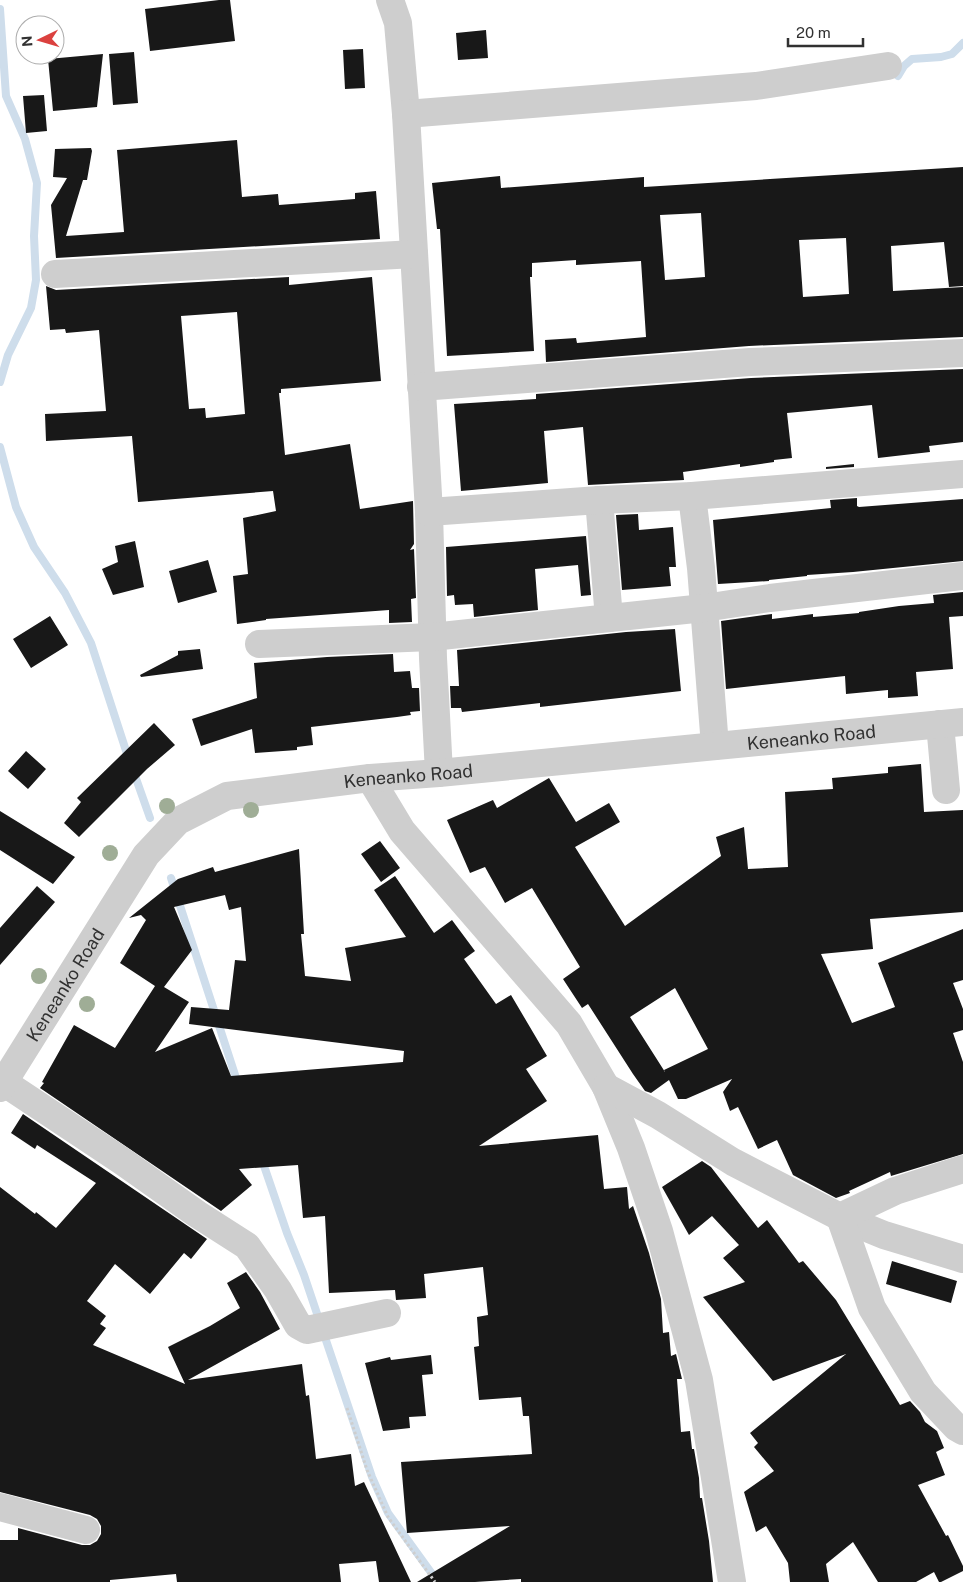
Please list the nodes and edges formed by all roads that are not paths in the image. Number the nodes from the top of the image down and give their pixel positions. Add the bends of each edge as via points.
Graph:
1 (390, 0) edge
2 (888, 66) dead end
3 (406, 114) junction
4 (414, 254) junction
5 (55, 274) dead end
6 (963, 353) edge
7 (421, 387) junction
8 (963, 474) edge
9 (692, 496) junction
10 (599, 500) junction
11 (429, 512) junction
12 (963, 576) edge
13 (704, 608) junction
14 (609, 618) junction
15 (432, 637) junction
16 (259, 644) dead end
17 (951, 723) edge
18 (715, 746) junction
19 (439, 773) junction
20 (370, 778) junction
21 (946, 790) dead end
22 (1, 1085) edge
23 (606, 1087) junction
24 (963, 1169) edge
25 (840, 1217) junction
26 (963, 1259) edge
27 (387, 1313) dead end
28 (963, 1431) edge
29 (0, 1507) edge
30 (86, 1530) dead end
31 (732, 1582) edge

1 - 3 street via 398,23
2 - 3 street via 756,86
3 - 4 street
4 - 5 street
4 - 7 street
6 - 7 street via 750,362
7 - 11 street
8 - 9 street
9 - 10 street
9 - 13 street
10 - 11 street
10 - 14 street
11 - 15 street
12 - 13 street
13 - 14 street
13 - 18 street
14 - 15 street
15 - 16 street
15 - 19 street
17 - 18 street, Keneanko Road
17 - 21 street
18 - 19 street, Keneanko Road
19 - 20 street, Keneanko Road
20 - 22 street, Keneanko Road via 227,796 178,821 146,855
20 - 23 street via 402,831 569,1024
22 - 27 street via 122,1161 246,1246 278,1290 298,1325 318,1327
23 - 25 street via 733,1162
23 - 31 street via 659,1230 699,1380
24 - 25 street via 895,1191
25 - 26 street via 884,1235
25 - 28 street via 872,1308 923,1392
29 - 30 street

